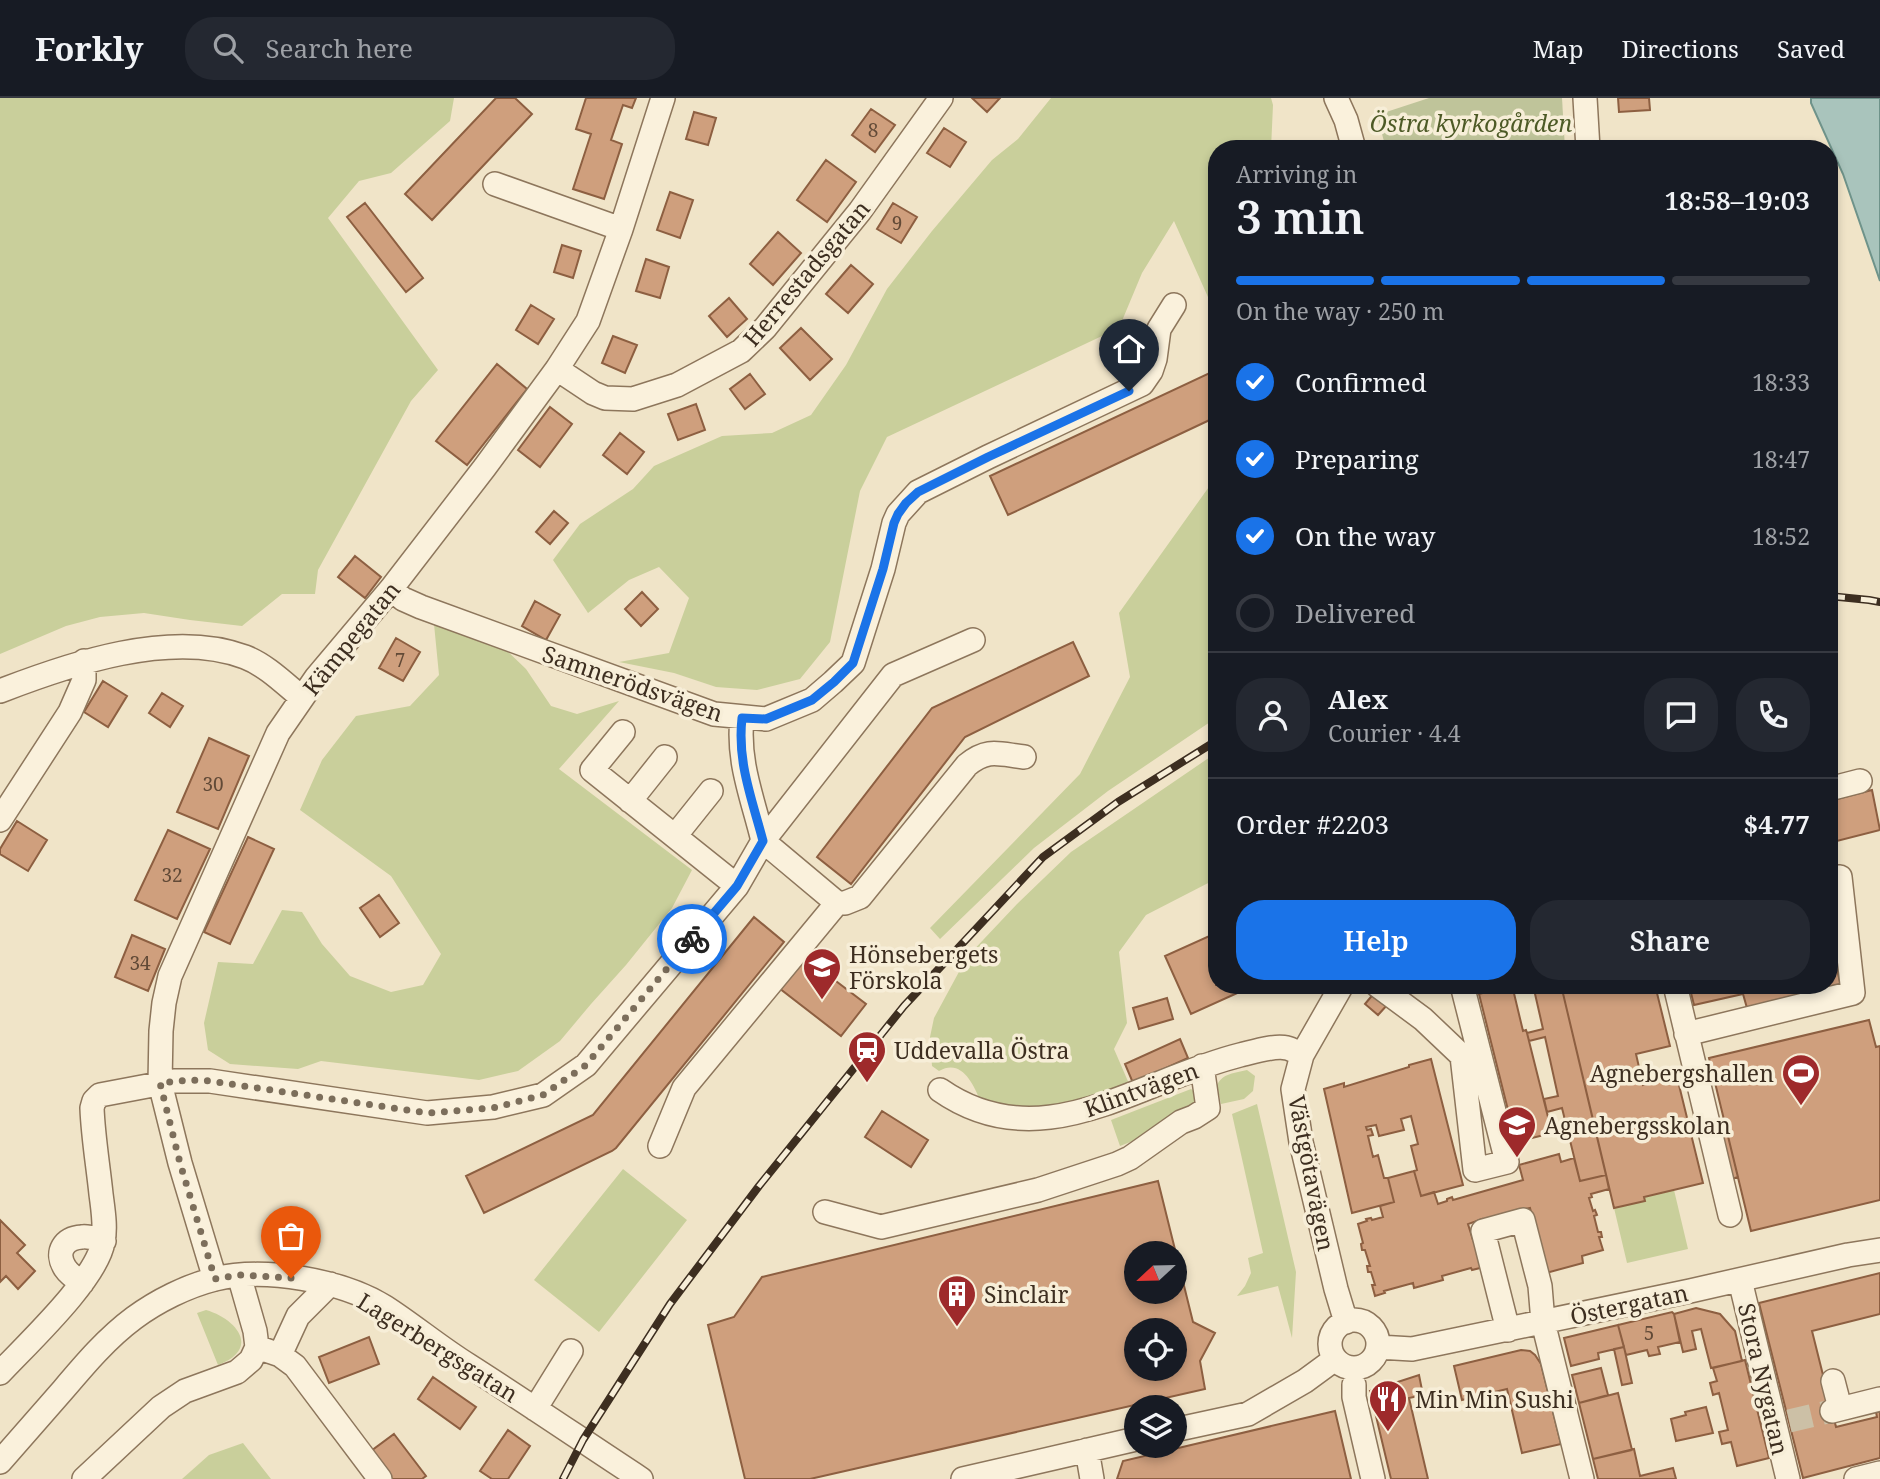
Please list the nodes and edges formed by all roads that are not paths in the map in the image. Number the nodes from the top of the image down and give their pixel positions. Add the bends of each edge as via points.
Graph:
1 (663, 98) edge
2 (941, 98) edge
3 (1336, 98) edge
4 (1585, 98) edge
5 (1352, 140) edge
6 (1587, 140) edge
7 (495, 184) dead end
8 (621, 229) junction
9 (1174, 305) dead end
10 (557, 369) junction
11 (391, 589) junction
12 (973, 640) dead end
13 (85, 661) junction
14 (0, 691) edge
15 (302, 698) junction
16 (742, 718) junction
17 (623, 732) dead end
18 (665, 757) dead end
19 (1024, 757) dead end
20 (1860, 781) dead end
21 (1838, 787) edge
22 (711, 791) dead end
23 (630, 801) junction
24 (0, 820) edge
25 (675, 836) junction
26 (763, 841) junction
27 (1840, 877) dead end
28 (737, 886) junction
29 (837, 903) junction
30 (1337, 994) edge
31 (1386, 994) edge
32 (1463, 994) edge
33 (1677, 994) edge
34 (1686, 1034) junction
35 (1302, 1055) junction
36 (1471, 1055) junction
37 (1202, 1066) junction
38 (160, 1083) junction
39 (940, 1090) dead end
40 (660, 1146) dead end
41 (1489, 1178) dead end
42 (825, 1212) dead end
43 (1730, 1215) dead end
44 (104, 1231) junction
45 (1880, 1250) edge
46 (239, 1275) junction
47 (215, 1279) junction
48 (1740, 1280) junction
49 (82, 1283) junction
50 (330, 1284) junction
51 (1346, 1322) junction
52 (1543, 1322) junction
53 (1508, 1330) junction
54 (1378, 1347) junction
55 (257, 1348) junction
56 (570, 1351) dead end
57 (281, 1355) junction
58 (1335, 1359) junction
59 (0, 1373) edge
60 (1833, 1381) dead end
61 (1353, 1385) dead end
62 (1880, 1399) edge
63 (535, 1409) junction
64 (1187, 1427) edge
65 (1124, 1441) edge
66 (1087, 1450) junction
67 (0, 1462) edge
68 (614, 1472) edge
69 (1880, 1472) edge
70 (84, 1479) edge
71 (380, 1479) edge
72 (641, 1479) edge
73 (963, 1479) edge
74 (1092, 1479) edge
75 (1373, 1479) edge
76 (1582, 1479) edge
77 (1788, 1479) edge
78 (1856, 1479) edge

1 - 8 street, Kämpegatan
2 - 10 street, Herrestadsgatan via 860,211 741,351 677,385 633,399 605,398
3 - 5 street
4 - 6 street
7 - 8 street
8 - 10 street, Kämpegatan via 588,321
9 - 16 street, Samnerödsvägen via 1159,329 1155,359 1142,384 953,474 906,503 894,523 853,663 812,700 766,719
10 - 11 street, Kämpegatan
11 - 15 street, Kämpegatan
11 - 16 street, Samnerödsvägen via 446,617 714,715
12 - 26 street via 893,675
13 - 14 street
13 - 15 street via 139,650 196,647 222,651 246,657
13 - 24 street via 84,680 70,712
15 - 38 street, Kämpegatan via 278,733 170,976 163,1003
16 - 26 street via 743,771
17 - 23 street via 592,770
18 - 23 street
19 - 29 street via 989,752 967,765 860,897
20 - 21 street
22 - 25 street
23 - 25 street
25 - 28 street
26 - 28 street
26 - 29 street
27 - 34 street via 1853,993
28 - 38 street via 586,1065 543,1095 493,1108 427,1113 210,1081
29 - 40 street via 684,1088
30 - 35 street, Västgötavägen
31 - 36 street via 1419,1028
32 - 36 street
33 - 34 street
34 - 43 street
35 - 37 street, Klintvägen via 1287,1048 1262,1050
35 - 51 street, Västgötavägen via 1293,1089 1301,1142
36 - 41 street via 1507,1162
37 - 39 street, Klintvägen via 1099,1107 1045,1117 982,1112
37 - 42 street via 1208,1108 1117,1164 1038,1190 881,1227
38 - 44 street via 100,1095 94,1101
38 - 47 street, Kämpegatan
44 - 49 street via 97,1260
44 - 49 street via 62,1245 66,1269
45 - 48 street, Östergatan
46 - 47 street, Lagerbergsgatan
46 - 50 street, Lagerbergsgatan
46 - 55 street
47 - 67 street, Lagerbergsgatan via 157,1303 125,1326 84,1365
48 - 52 street, Östergatan
48 - 77 street, Stora Nygatan via 1782,1423
49 - 59 street
50 - 57 street via 298,1317
50 - 63 street, Lagerbergsgatan via 383,1306
51 - 54 street via 1369,1326
51 - 58 street via 1331,1338
52 - 53 street, Östergatan
52 - 53 street via 1540,1286 1523,1220 1501,1224 1483,1231 1490,1274
52 - 76 street
53 - 54 street, Östergatan via 1412,1349
54 - 58 street via 1364,1366 1348,1368
55 - 57 street
55 - 70 street via 237,1372 185,1391 161,1407
56 - 63 street
57 - 71 street via 295,1366
58 - 64 street via 1248,1414
60 - 62 street via 1836,1410
61 - 75 street
63 - 68 street, Lagerbergsgatan
65 - 66 street
66 - 73 street
66 - 74 street
68 - 72 street, Lagerbergsgatan
69 - 78 street

